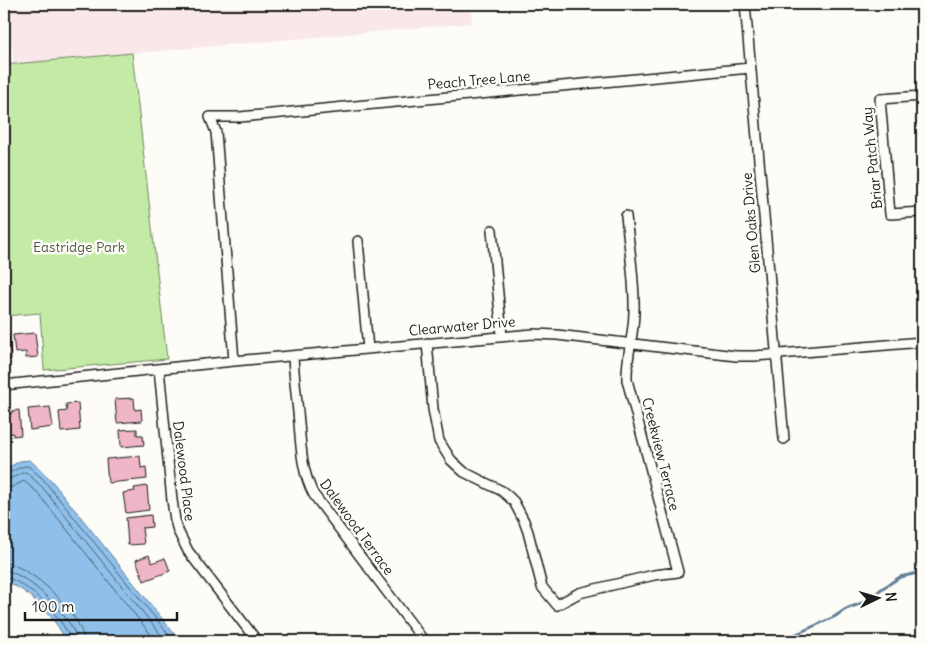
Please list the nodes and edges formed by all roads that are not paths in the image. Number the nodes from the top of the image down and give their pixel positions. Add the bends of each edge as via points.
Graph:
1 (745, 4) edge
2 (750, 68) junction
3 (922, 96) edge
4 (922, 212) edge
5 (626, 216) dead end
6 (492, 230) dead end
7 (358, 241) dead end
8 (502, 336) junction
9 (922, 342) edge
10 (427, 343) junction
11 (630, 344) junction
12 (368, 349) junction
13 (776, 354) junction
14 (293, 356) junction
15 (234, 361) junction
16 (159, 369) junction
17 (4, 384) edge
18 (784, 439) dead end
19 (257, 641) edge
20 (424, 641) edge

1 - 2 street, Glen Oaks Drive
2 - 13 street, Glen Oaks Drive
2 - 15 street, Peach Tree Lane via 250,116 210,117 216,132
3 - 4 street, Briar Patch Way via 880,99 890,214
5 - 11 street, Creekview Terrace via 634,299
6 - 8 street
7 - 12 street
8 - 10 street, Clearwater Drive
8 - 11 street, Clearwater Drive via 544,334
9 - 13 street, Clearwater Drive
10 - 11 street, Creekview Terrace via 439,441 451,460 464,472 502,491 514,502 528,532 542,587 557,605 579,593 654,574 678,572 627,380
10 - 12 street, Clearwater Drive
11 - 13 street, Clearwater Drive via 736,356
12 - 14 street, Clearwater Drive
13 - 18 street, Glen Oaks Drive
14 - 15 street, Clearwater Drive
14 - 20 street, Dalewood Terrace via 302,455 308,484
15 - 16 street, Clearwater Drive
16 - 17 street, Clearwater Drive
16 - 19 street, Dalewood Place via 178,531 188,552

